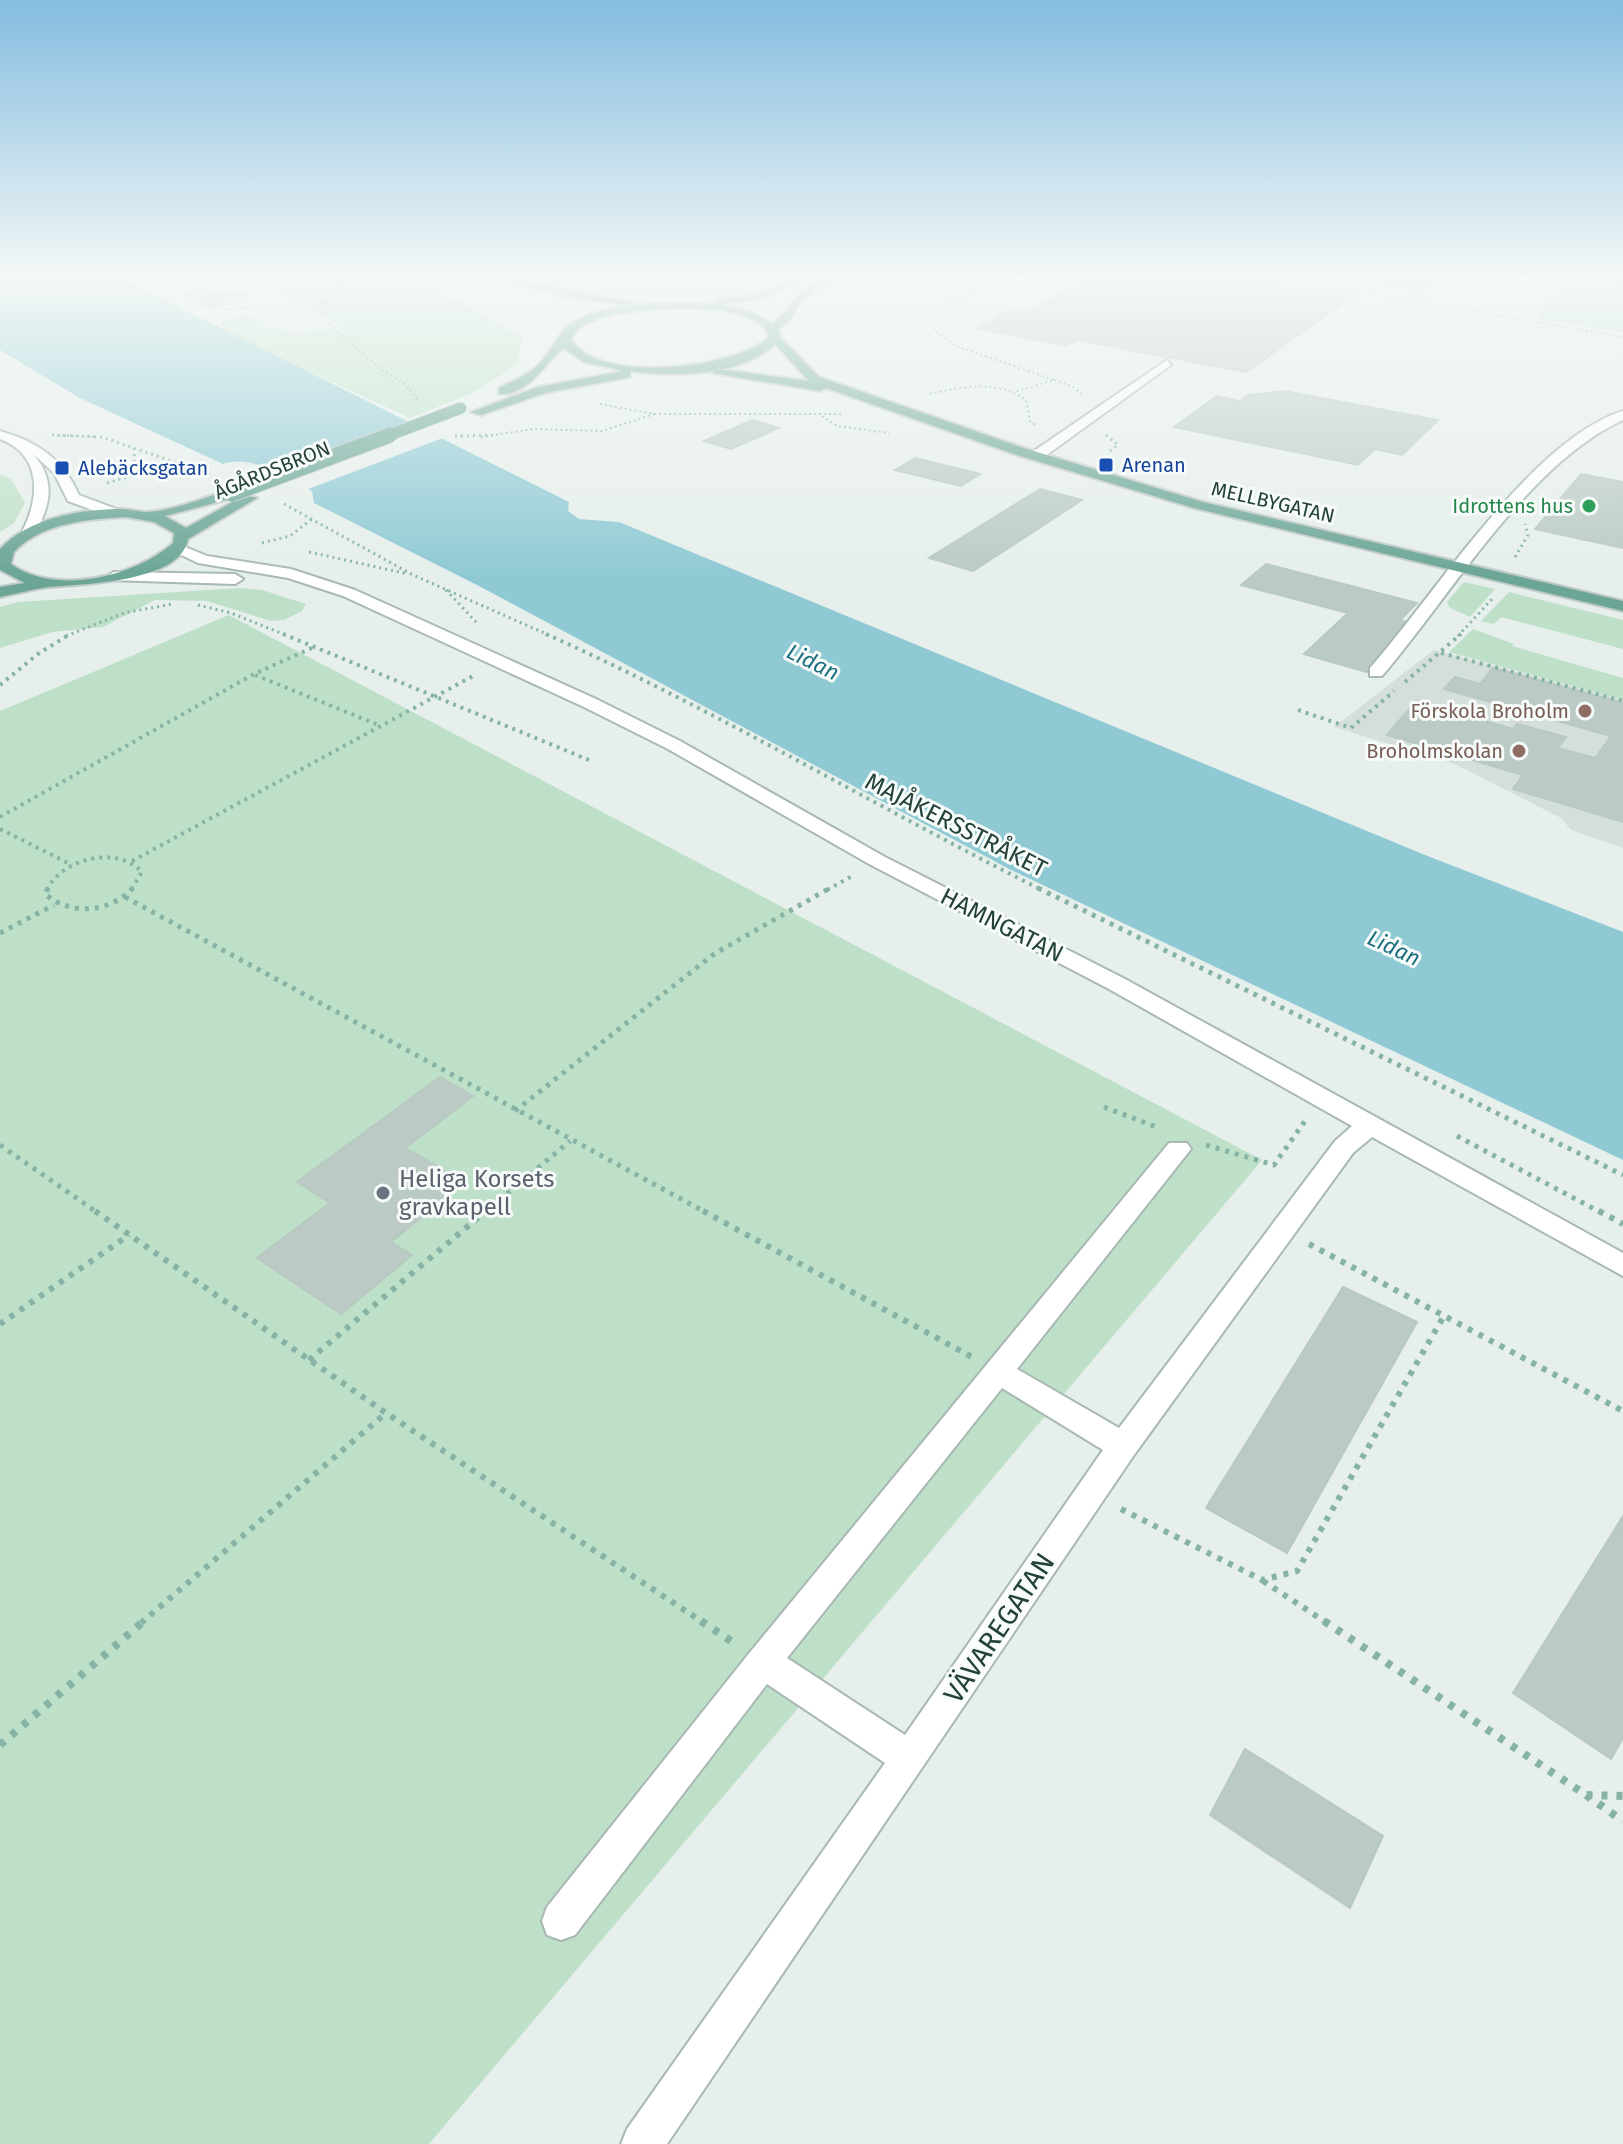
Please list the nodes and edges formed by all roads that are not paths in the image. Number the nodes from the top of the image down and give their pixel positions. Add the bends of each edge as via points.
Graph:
1 (527, 379) edge
2 (594, 379) edge
3 (787, 379) edge
4 (814, 379) edge
5 (1144, 379) edge
6 (850, 394) junction
7 (1623, 415) edge
8 (0, 435) edge
9 (19, 444) junction
10 (1036, 456) junction
11 (114, 513) junction
12 (149, 516) junction
13 (29, 532) junction
14 (180, 542) junction
15 (2, 552) edge
16 (1461, 567) junction
17 (114, 577) junction
18 (56, 583) junction
19 (0, 592) edge
20 (371, 605) junction
21 (1623, 606) edge
22 (1376, 672) dead end
23 (1371, 1124) junction
24 (1183, 1142) road end
25 (1623, 1266) edge
26 (999, 1372) junction
27 (1123, 1446) junction
28 (763, 1662) junction
29 (910, 1759) junction
30 (561, 1921) dead end
31 (642, 2144) edge

1 - 12 main road, ÅGÅRDSBRON, bridge via 232,494
2 - 14 main road, ÅGÅRDSBRON via 477,412 250,498
3 - 6 main road, MELLBYGATAN
4 - 6 main road, MELLBYGATAN
5 - 10 street
6 - 10 main road, MELLBYGATAN
7 - 16 street via 1568,447
8 - 9 street
9 - 11 street via 40,451 62,468 73,498
9 - 13 street via 39,473 44,495 44,506
10 - 16 main road, MELLBYGATAN via 1199,505
11 - 12 main road
11 - 13 main road
12 - 14 main road via 173,523
13 - 15 main road
14 - 17 main road, ÅGÅRDSBRON via 154,564
14 - 20 street via 203,560 315,581
15 - 18 main road via 3,565 11,573
16 - 21 main road, MELLBYGATAN
16 - 22 street
17 - 18 main road, ÅGÅRDSBRON
17 - 20 street via 256,581
18 - 19 main road, ÅGÅRDSBRON
20 - 23 street, HAMNGATAN via 502,660 674,745 878,861
23 - 25 street, HAMNGATAN
23 - 27 street, VÄVAREGATAN via 1344,1147
24 - 26 street
26 - 27 street
26 - 28 street
27 - 29 street, VÄVAREGATAN
28 - 29 street
28 - 30 street
29 - 31 street, VÄVAREGATAN

